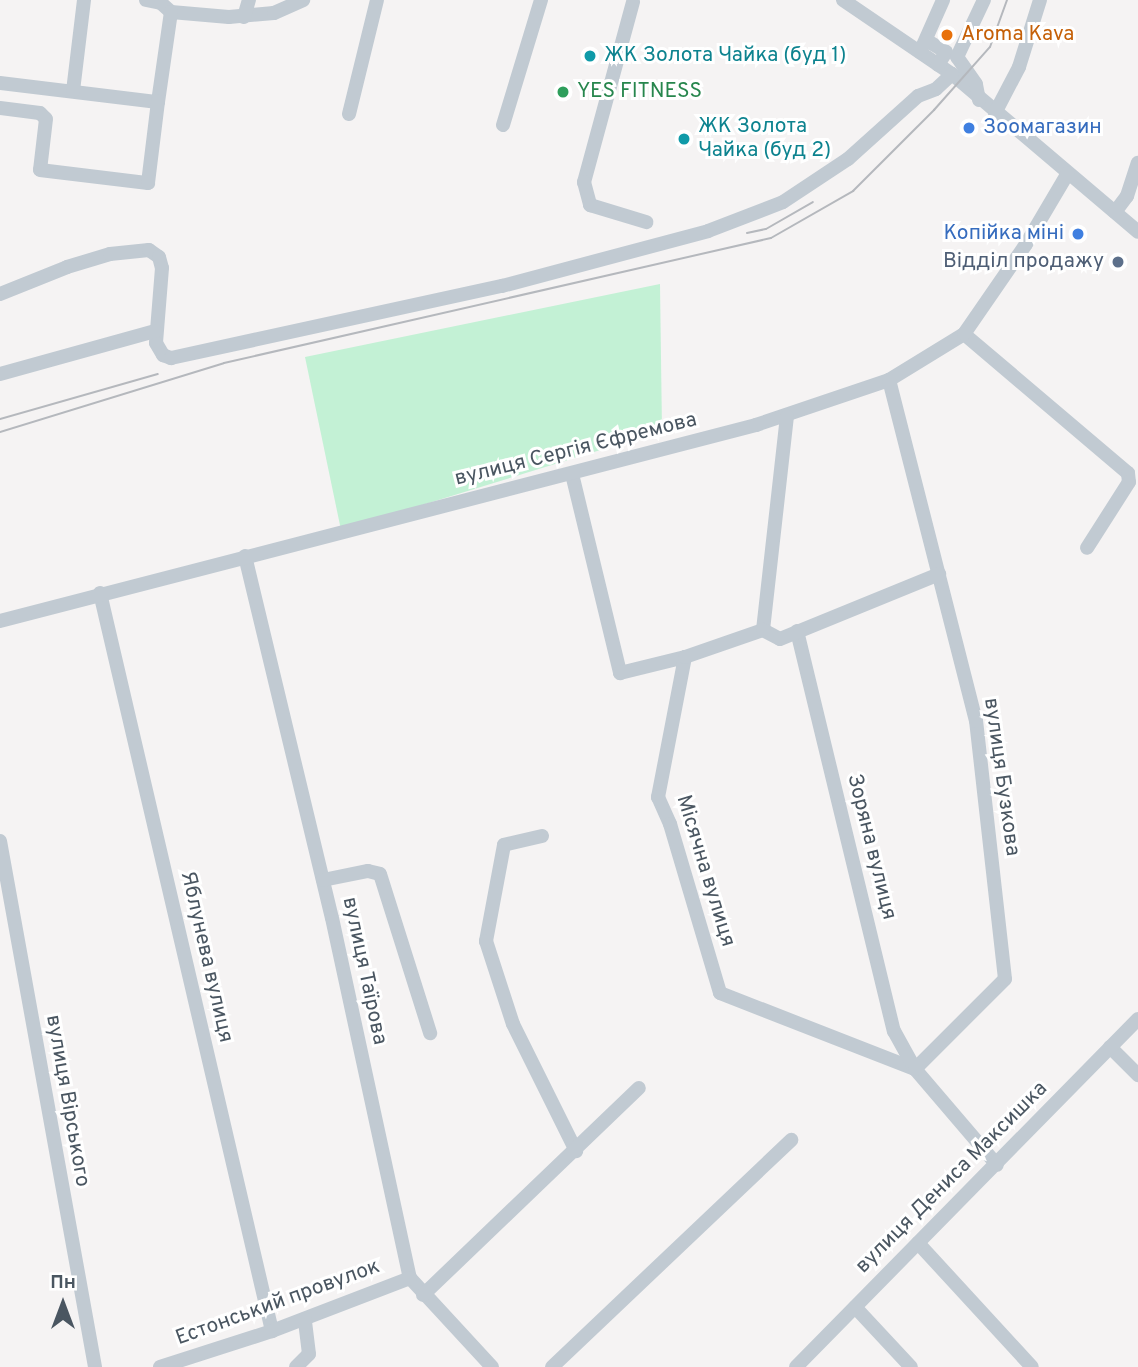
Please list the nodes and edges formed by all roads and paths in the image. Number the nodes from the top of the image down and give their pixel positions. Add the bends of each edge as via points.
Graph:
1 (84, 0) edge
2 (146, 0) edge
3 (249, 0) edge
4 (303, 0) edge
5 (377, 0) edge
6 (541, 0) edge
7 (843, 0) edge
8 (943, 0) edge
9 (984, 0) edge
10 (1040, 0) edge
11 (633, 2) edge
12 (171, 12) junction
13 (244, 17) junction
14 (923, 46) junction
15 (952, 74) junction
16 (0, 83) edge
17 (73, 90) junction
18 (979, 100) junction
19 (158, 102) junction
20 (0, 108) edge
21 (995, 113) junction
22 (349, 114) dead end
23 (503, 125) dead end
24 (1138, 163) edge
25 (1068, 173) junction
26 (1115, 212) junction
27 (646, 222) dead end
28 (1138, 232) edge
29 (0, 295) edge
30 (155, 331) junction
31 (964, 334) junction
32 (0, 374) edge
33 (889, 380) junction
34 (787, 416) junction
35 (572, 474) junction
36 (1087, 548) dead end
37 (245, 556) junction
38 (939, 573) junction
39 (100, 593) junction
40 (0, 621) edge
41 (763, 630) junction
42 (797, 631) junction
43 (685, 657) junction
44 (542, 836) dead end
45 (0, 841) edge
46 (323, 880) junction
47 (1138, 1019) edge
48 (430, 1033) dead end
49 (1110, 1047) junction
50 (915, 1069) junction
51 (1138, 1075) edge
52 (639, 1088) dead end
53 (791, 1140) dead end
54 (576, 1151) junction
55 (997, 1165) junction
56 (918, 1243) junction
57 (410, 1278) junction
58 (424, 1295) junction
59 (855, 1307) junction
60 (305, 1319) junction
61 (272, 1331) junction
62 (95, 1367) edge
63 (160, 1367) edge
64 (296, 1367) edge
65 (492, 1367) edge
66 (552, 1367) edge
67 (796, 1367) edge
68 (911, 1367) edge
69 (1032, 1367) edge

1 - 17 street
2 - 12 street via 161,3
3 - 13 street
4 - 13 street via 274,13
5 - 22 street
6 - 23 street
7 - 14 street
8 - 14 street
9 - 18 street via 957,57 976,84
10 - 21 street via 1019,67
11 - 27 street via 584,182 590,205
12 - 13 street
12 - 19 street
14 - 15 street
15 - 18 street
15 - 30 street via 936,89 918,96 814,184 772,207 708,231 502,286 184,357 163,355
16 - 17 street
17 - 19 street
18 - 21 street
19 - 20 street via 148,183 40,170 46,119 40,113
21 - 25 street
24 - 26 street via 1127,196
25 - 26 street
25 - 31 street, вулиця Сергія Єфремова
26 - 28 street
29 - 30 street via 110,254 149,250 159,257 162,268
30 - 32 street
31 - 33 street, вулиця Сергія Єфремова
31 - 36 street via 1128,473 1129,482
33 - 34 street, вулиця Сергія Єфремова
33 - 38 street, вулиця Бузкова
34 - 35 street, вулиця Сергія Єфремова
34 - 41 street
35 - 37 street, вулиця Сергія Єфремова
35 - 43 street via 620,673
37 - 39 street, вулиця Сергія Єфремова
37 - 46 street, вулиця Таїрова
38 - 42 street
38 - 50 street, вулиця Бузкова via 976,721 1005,979
39 - 40 street, вулиця Сергія Єфремова
39 - 61 street, Яблунева вулиця
41 - 42 street via 780,639
41 - 43 street
42 - 50 street, Зоряна вулиця via 894,1031
43 - 50 street, Місячна вулиця via 658,797 719,993
44 - 54 street via 504,845 486,941 513,1024
45 - 62 street, вулиця Вірського
46 - 48 street via 368,871 380,874
46 - 57 street, вулиця Таїрова
47 - 49 street, вулиця Дениса Максишка
49 - 51 street
49 - 55 street, вулиця Дениса Максишка
50 - 55 street, Зоряна вулиця
52 - 54 street
53 - 66 street
54 - 58 street
55 - 56 street, вулиця Дениса Максишка
56 - 59 street, вулиця Дениса Максишка
56 - 69 street
57 - 58 street, вулиця Таїрова
57 - 60 street, Естонський провулок
58 - 65 street, вулиця Таїрова
59 - 67 street, вулиця Дениса Максишка
59 - 68 street
60 - 61 street, Естонський провулок
60 - 64 street via 309,1354
61 - 63 street, Естонський провулок

